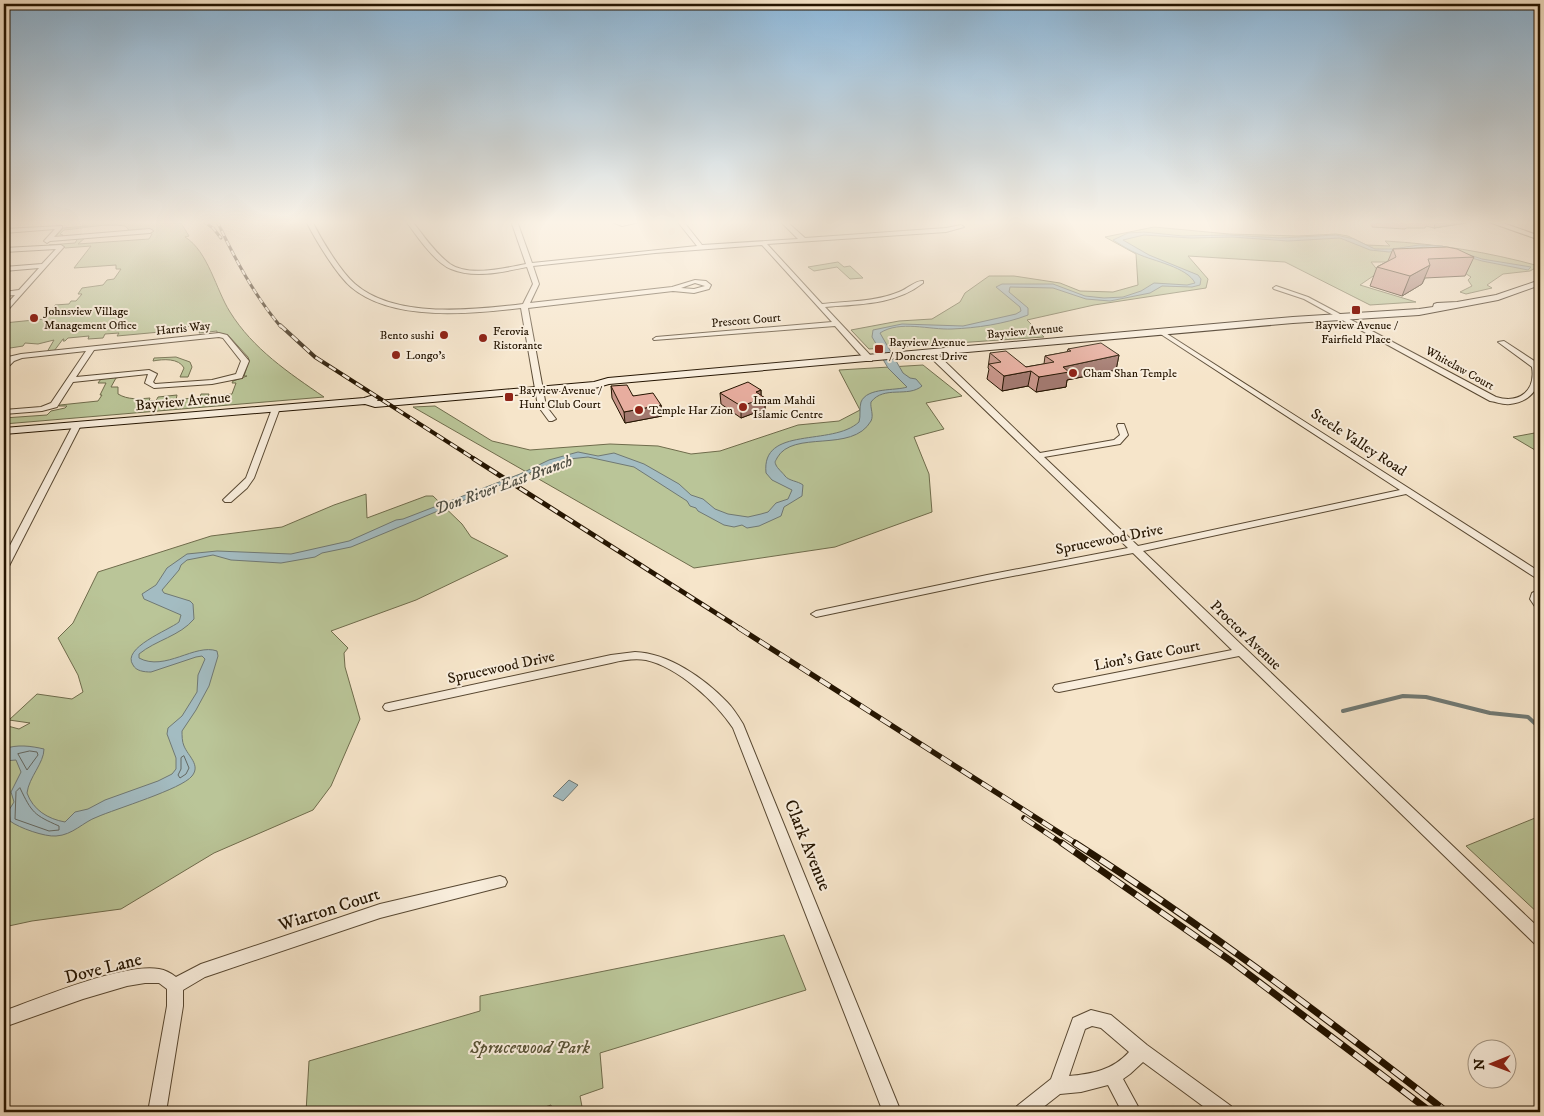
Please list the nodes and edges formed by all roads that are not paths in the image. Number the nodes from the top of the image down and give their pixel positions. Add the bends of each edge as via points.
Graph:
1 (38, 273) edge
2 (345, 273) edge
3 (532, 273) edge
4 (791, 273) edge
5 (1539, 280) edge
6 (921, 282) dead end
7 (1276, 288) dead end
8 (673, 289) dead end
9 (21, 292) junction
10 (4, 294) edge
11 (524, 306) junction
12 (821, 306) junction
13 (4, 311) edge
14 (1341, 316) junction
15 (838, 324) junction
16 (1161, 332) junction
17 (656, 339) dead end
18 (1502, 342) dead end
19 (92, 348) junction
20 (931, 353) junction
21 (872, 358) junction
22 (4, 366) edge
23 (71, 380) junction
24 (539, 387) junction
25 (366, 401) joint
26 (276, 408) junction
27 (4, 412) edge
28 (552, 420) dead end
29 (77, 425) junction
30 (1121, 426) dead end
31 (4, 431) edge
32 (1036, 456) junction
33 (1407, 491) junction
34 (228, 500) dead end
35 (1134, 550) junction
36 (4, 566) edge
37 (1540, 576) edge
38 (1540, 592) edge
39 (1540, 606) edge
40 (816, 614) dead end
41 (1240, 652) junction
42 (620, 657) joint
43 (1059, 688) dead end
44 (389, 707) dead end
45 (500, 882) dead end
46 (1540, 939) edge
47 (175, 986) junction
48 (4, 1019) edge
49 (1141, 1051) junction
50 (1112, 1076) junction
51 (1057, 1085) junction
52 (157, 1112) edge
53 (892, 1112) edge
54 (1023, 1112) edge
55 (1132, 1112) edge
56 (1225, 1112) edge

1 - 9 street
2 - 11 street via 354,286 370,296 400,306 478,311
3 - 11 street via 536,286
4 - 12 street
5 - 14 main road, Bayview Avenue via 1498,297 1425,312
6 - 12 street via 900,295
7 - 14 street via 1306,298
8 - 11 street
9 - 10 street
9 - 13 street
11 - 24 street
12 - 15 street
14 - 16 main road, Bayview Avenue
14 - 18 street, Whitelaw Court via 1493,399 1519,402 1533,396 1540,384 1540,372
15 - 17 street, Prescott Court
15 - 21 street
16 - 20 main road, Bayview Avenue
16 - 33 street, Steele Valley Road
19 - 22 street, Harris Way via 18,356
19 - 23 street
19 - 23 street, Harris Way via 221,335 245,362 237,377 212,382 152,385 149,384 153,374 149,372
20 - 21 main road, Bayview Avenue
20 - 32 street, Proctor Avenue
21 - 24 main road, Bayview Avenue via 608,381 595,385
23 - 27 street via 50,407
24 - 25 main road, Bayview Avenue via 375,404
24 - 28 street via 544,411
25 - 26 main road, Bayview Avenue
26 - 29 main road, Bayview Avenue
26 - 34 street via 250,478
29 - 31 main road, Bayview Avenue
29 - 36 street
30 - 32 street via 1124,434 1117,442
32 - 35 street, Proctor Avenue
33 - 35 street, Sprucewood Drive
33 - 37 street, Steele Valley Road
35 - 40 street, Sprucewood Drive
35 - 41 street, Proctor Avenue
38 - 39 street via 1535,599
41 - 43 street, Lion's Gate Court
41 - 46 street, Proctor Avenue
42 - 44 street, Sprucewood Drive
42 - 53 street, Clark Avenue via 650,657 668,664 715,698 739,727
45 - 47 street, Wiarton Court via 380,911 201,971
47 - 48 street, Dove Lane via 159,976 130,978
47 - 52 street via 175,1006
49 - 50 street via 1133,1062
49 - 51 street via 1105,1021 1091,1018 1078,1024
49 - 56 street
50 - 51 street via 1077,1085
50 - 55 street
51 - 54 street

